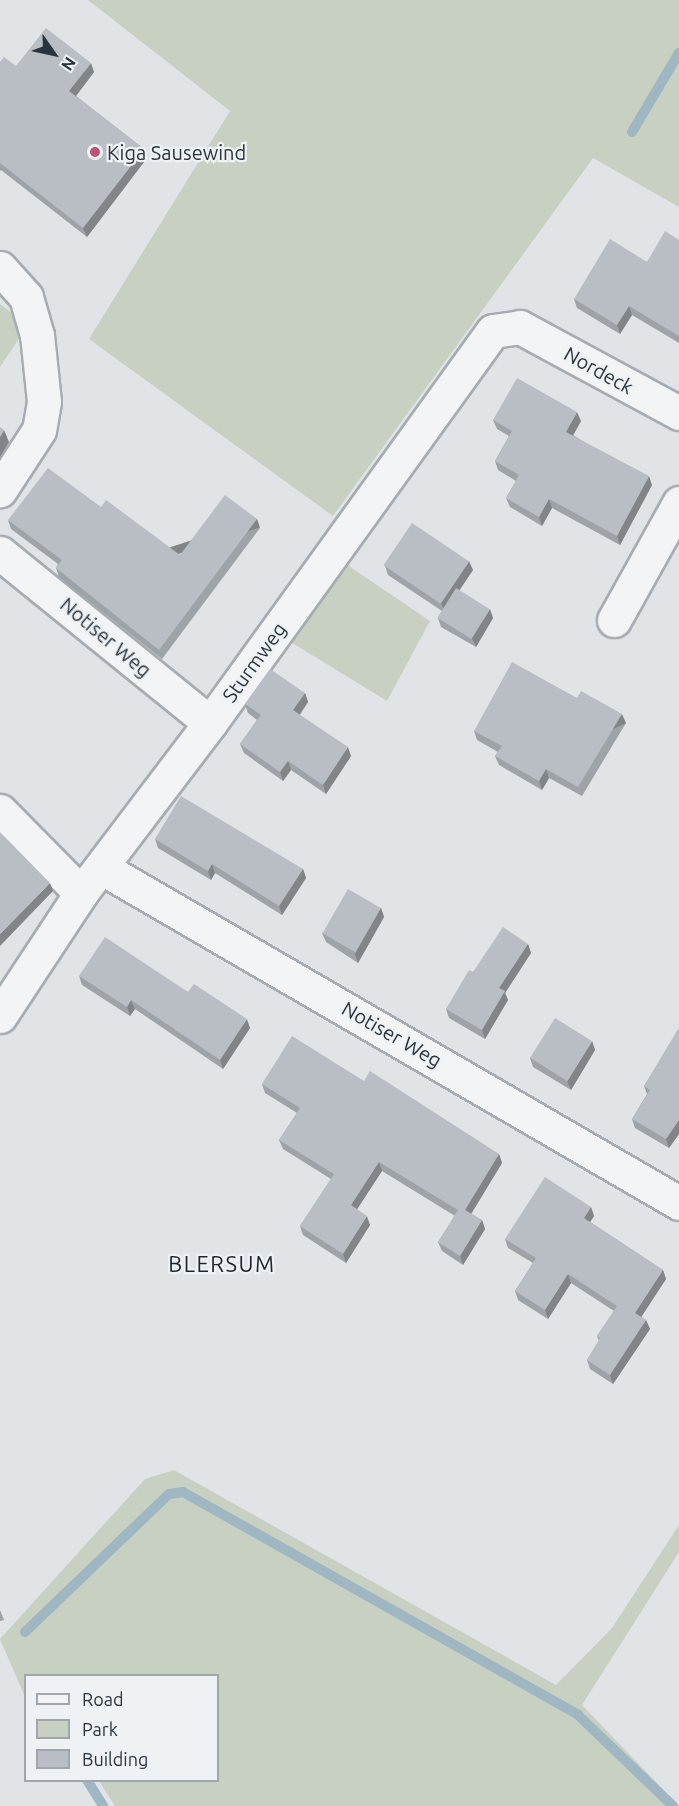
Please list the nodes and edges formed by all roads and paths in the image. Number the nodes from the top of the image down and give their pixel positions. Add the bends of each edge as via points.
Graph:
1 (0, 268) edge
2 (520, 327) joint
3 (679, 413) edge
4 (0, 490) edge
5 (679, 503) edge
6 (0, 553) edge
7 (614, 620) dead end
8 (210, 723) junction
9 (0, 811) edge
10 (102, 868) junction
11 (81, 893) junction
12 (0, 1016) edge
13 (679, 1203) edge

1 - 4 street via 26,297 38,335 44,402 39,429
2 - 3 street, Nordeck
2 - 8 street, Sturmweg via 493,331 482,342
5 - 7 street
6 - 8 street, Notiser Weg
8 - 10 street, Sturmweg
9 - 11 street
10 - 11 street, Sturmweg
10 - 13 street, Notiser Weg
11 - 12 street, Sturmweg

